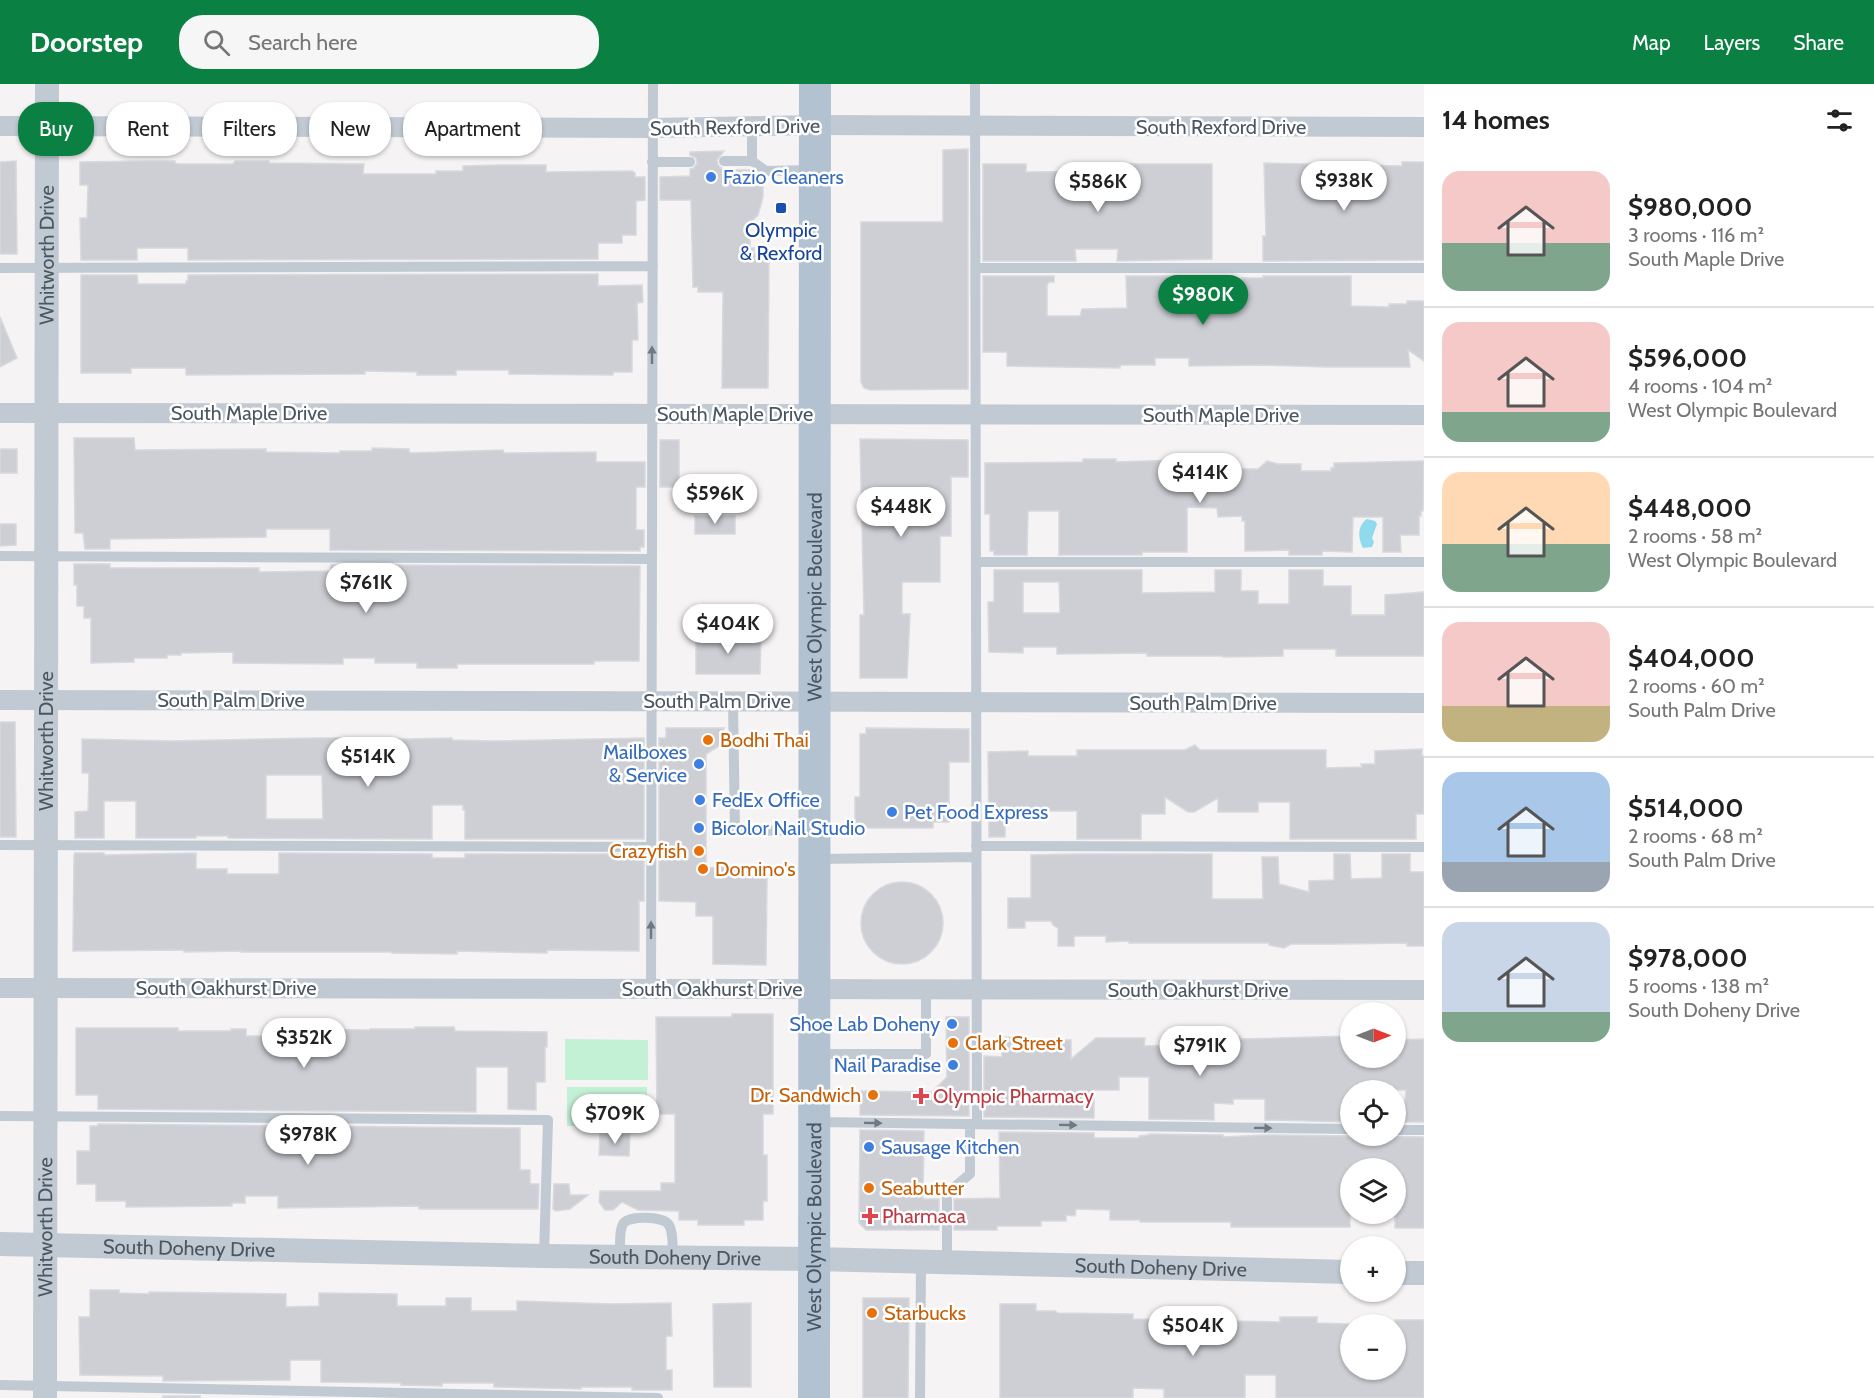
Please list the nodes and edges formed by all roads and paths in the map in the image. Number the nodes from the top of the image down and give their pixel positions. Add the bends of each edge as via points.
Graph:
1 (47, 84) edge
2 (652, 84) edge
3 (815, 84) edge
4 (975, 84) edge
5 (47, 102) edge
6 (815, 125) junction
7 (0, 126) edge
8 (18, 126) edge
9 (94, 126) edge
10 (976, 126) junction
11 (752, 127) junction
12 (1424, 127) edge
13 (653, 128) junction
14 (46, 156) edge
15 (724, 161) dead end
16 (752, 161) junction
17 (652, 162) junction
18 (690, 162) dead end
19 (815, 170) junction
20 (653, 266) junction
21 (0, 268) edge
22 (46, 268) junction
23 (976, 268) junction
24 (1424, 268) edge
25 (0, 413) edge
26 (46, 413) junction
27 (652, 414) junction
28 (815, 414) junction
29 (976, 414) junction
30 (1424, 415) edge
31 (0, 556) edge
32 (46, 556) junction
33 (652, 559) junction
34 (976, 562) junction
35 (1424, 562) edge
36 (0, 700) edge
37 (46, 700) junction
38 (651, 701) junction
39 (733, 702) junction
40 (815, 702) junction
41 (976, 702) junction
42 (1424, 703) edge
43 (814, 844) junction
44 (0, 845) edge
45 (46, 846) junction
46 (651, 846) junction
47 (1424, 847) edge
48 (976, 852) junction
49 (0, 988) edge
50 (45, 988) junction
51 (651, 989) junction
52 (814, 989) junction
53 (926, 990) junction
54 (976, 990) junction
55 (1424, 990) edge
56 (814, 1054) junction
57 (0, 1116) edge
58 (45, 1116) junction
59 (814, 1122) junction
60 (973, 1124) junction
61 (1340, 1129) edge
62 (1406, 1130) edge
63 (1424, 1130) edge
64 (0, 1244) edge
65 (45, 1245) junction
66 (544, 1257) junction
67 (620, 1257) junction
68 (673, 1258) junction
69 (814, 1259) junction
70 (921, 1262) junction
71 (947, 1263) junction
72 (1340, 1272) edge
73 (1406, 1273) edge
74 (1424, 1273) edge
75 (0, 1385) edge
76 (45, 1392) edge
77 (650, 1398) edge
78 (658, 1398) edge
79 (814, 1398) edge
80 (920, 1398) edge

1 - 5 street, Whitworth Drive
2 - 13 lane
3 - 6 main road, West Olympic Boulevard
4 - 10 lane
6 - 10 street, South Rexford Drive
6 - 11 street, South Rexford Drive
6 - 19 main road, West Olympic Boulevard
7 - 8 street, South Rexford Drive
9 - 13 street, South Rexford Drive
10 - 12 street, South Rexford Drive
10 - 23 lane
11 - 13 street, South Rexford Drive
11 - 16 lane
13 - 17 lane
14 - 22 street, Whitworth Drive
15 - 16 lane
16 - 19 lane via 766,171
17 - 18 lane
17 - 20 lane
19 - 28 main road, West Olympic Boulevard
20 - 22 lane
27 -> 20 lane
21 - 22 lane
22 - 26 street, Whitworth Drive
23 - 24 lane
23 - 29 lane
25 - 26 street, South Maple Drive
26 - 27 street, South Maple Drive
26 - 32 street, Whitworth Drive
27 - 28 street, South Maple Drive
27 - 33 lane
28 - 29 street, South Maple Drive
28 - 40 main road, West Olympic Boulevard
29 - 30 street, South Maple Drive
29 - 34 lane
31 - 32 lane
32 - 33 lane
32 - 37 street, Whitworth Drive
33 - 38 lane
34 - 35 lane
34 - 41 lane
36 - 37 street, South Palm Drive
37 - 38 street, South Palm Drive
37 - 45 street, Whitworth Drive
38 - 39 street, South Palm Drive
38 - 46 lane
39 - 40 street, South Palm Drive
39 - 43 lane via 735,831
40 - 41 street, South Palm Drive
40 - 43 main road, West Olympic Boulevard
41 - 42 street, South Palm Drive
41 - 48 lane
43 - 48 lane
43 - 52 main road, West Olympic Boulevard
44 - 45 lane
45 - 46 lane
45 - 50 street, Whitworth Drive
51 -> 46 lane
47 - 48 lane
48 - 54 lane
49 - 50 street, South Oakhurst Drive
50 - 51 street, South Oakhurst Drive
50 - 58 street, Whitworth Drive
51 - 52 street, South Oakhurst Drive
52 - 53 street, South Oakhurst Drive
52 - 56 main road, West Olympic Boulevard
53 - 54 street, South Oakhurst Drive
53 - 56 lane via 926,1054
54 - 55 street, South Oakhurst Drive
54 - 60 lane
56 - 59 main road, West Olympic Boulevard
57 - 58 lane
58 - 65 street, Whitworth Drive
58 - 66 lane via 548,1120
59 -> 60 lane
59 - 69 main road, West Olympic Boulevard
60 -> 61 lane
60 - 71 lane via 970,1174 947,1193
62 - 63 lane
64 - 65 street, South Doheny Drive
65 - 66 street, South Doheny Drive
65 - 76 street, Whitworth Drive
66 - 67 street, South Doheny Drive
67 - 68 street, South Doheny Drive
67 - 68 lane via 624,1222 630,1218 662,1218 672,1230
68 - 69 street, South Doheny Drive
69 - 70 street, South Doheny Drive
69 - 79 main road, West Olympic Boulevard
70 - 71 street, South Doheny Drive
70 - 80 lane
71 - 72 street, South Doheny Drive
73 - 74 street
75 - 76 lane
76 - 77 lane
77 - 78 lane

